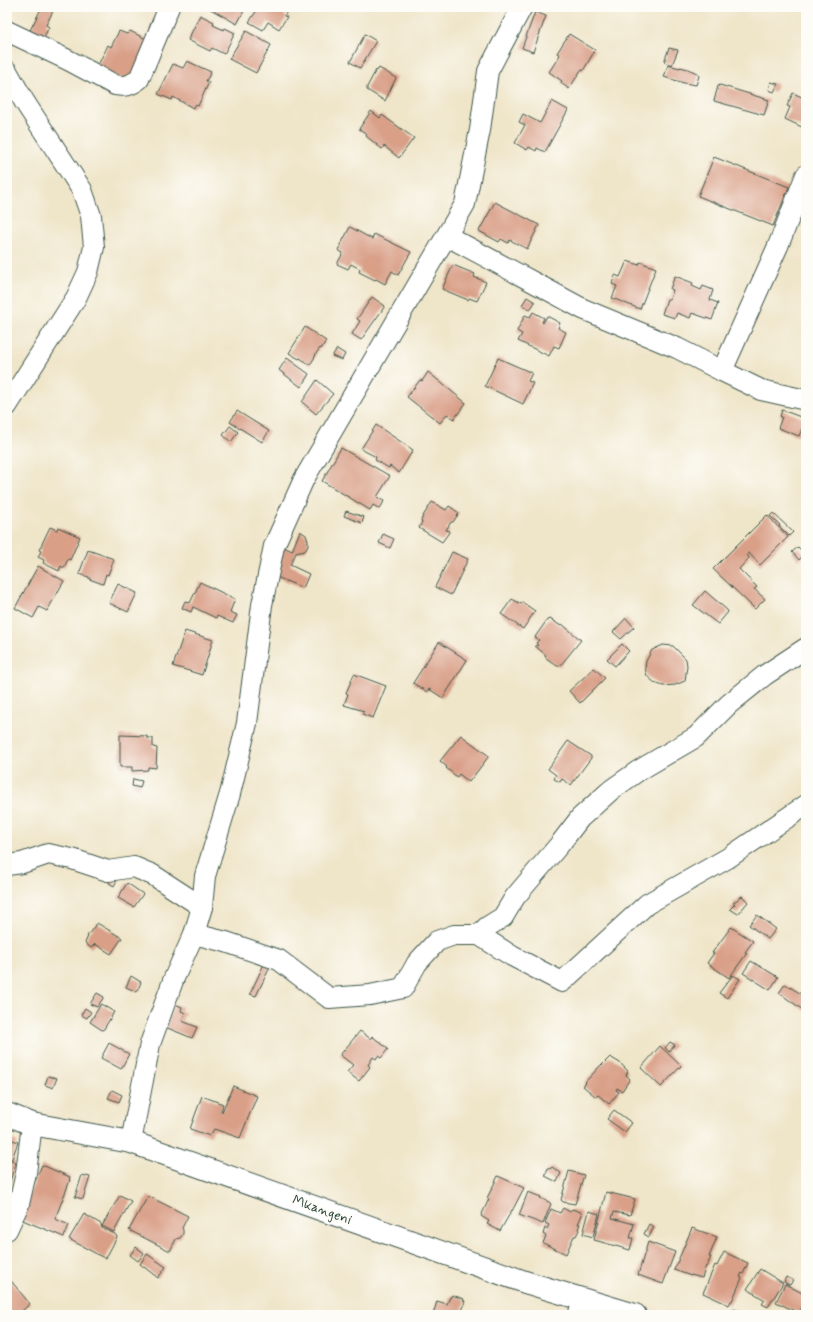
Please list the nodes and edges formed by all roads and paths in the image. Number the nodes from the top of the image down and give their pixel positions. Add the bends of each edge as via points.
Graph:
1 (169, 7) edge
2 (522, 7) edge
3 (7, 31) edge
4 (7, 71) edge
5 (806, 176) edge
6 (447, 236) junction
7 (722, 371) junction
8 (806, 400) edge
9 (7, 406) edge
10 (806, 648) edge
11 (806, 805) edge
12 (7, 865) edge
13 (202, 907) junction
14 (194, 934) junction
15 (479, 935) junction
16 (7, 1114) edge
17 (32, 1124) junction
18 (131, 1142) junction
19 (7, 1230) edge
20 (581, 1307) edge
21 (635, 1315) edge

1 - 3 street via 139,80 123,87
2 - 6 street via 488,70 480,130 465,204
4 - 9 street via 82,190 91,216 94,247 88,272 76,298
5 - 7 street
6 - 7 street via 583,310 676,348
6 - 13 street via 304,480 274,546 262,605 247,723 230,794 205,876
7 - 8 street via 760,390
10 - 15 street via 765,675 729,704 696,737 610,790 580,818 515,897 503,916
11 - 15 street via 728,858 647,904 562,982 512,956
12 - 13 street via 48,854 108,870 134,867 153,875
13 - 14 street
14 - 15 street via 279,960 329,998 370,995 403,988 417,963 437,941 454,935
14 - 18 street via 174,978 150,1044
16 - 17 street, Mkangeni
17 - 18 street, Mkangeni
17 - 19 street via 19,1204
18 - 20 street, Mkangeni via 525,1282
20 - 21 street, Mkangeni

